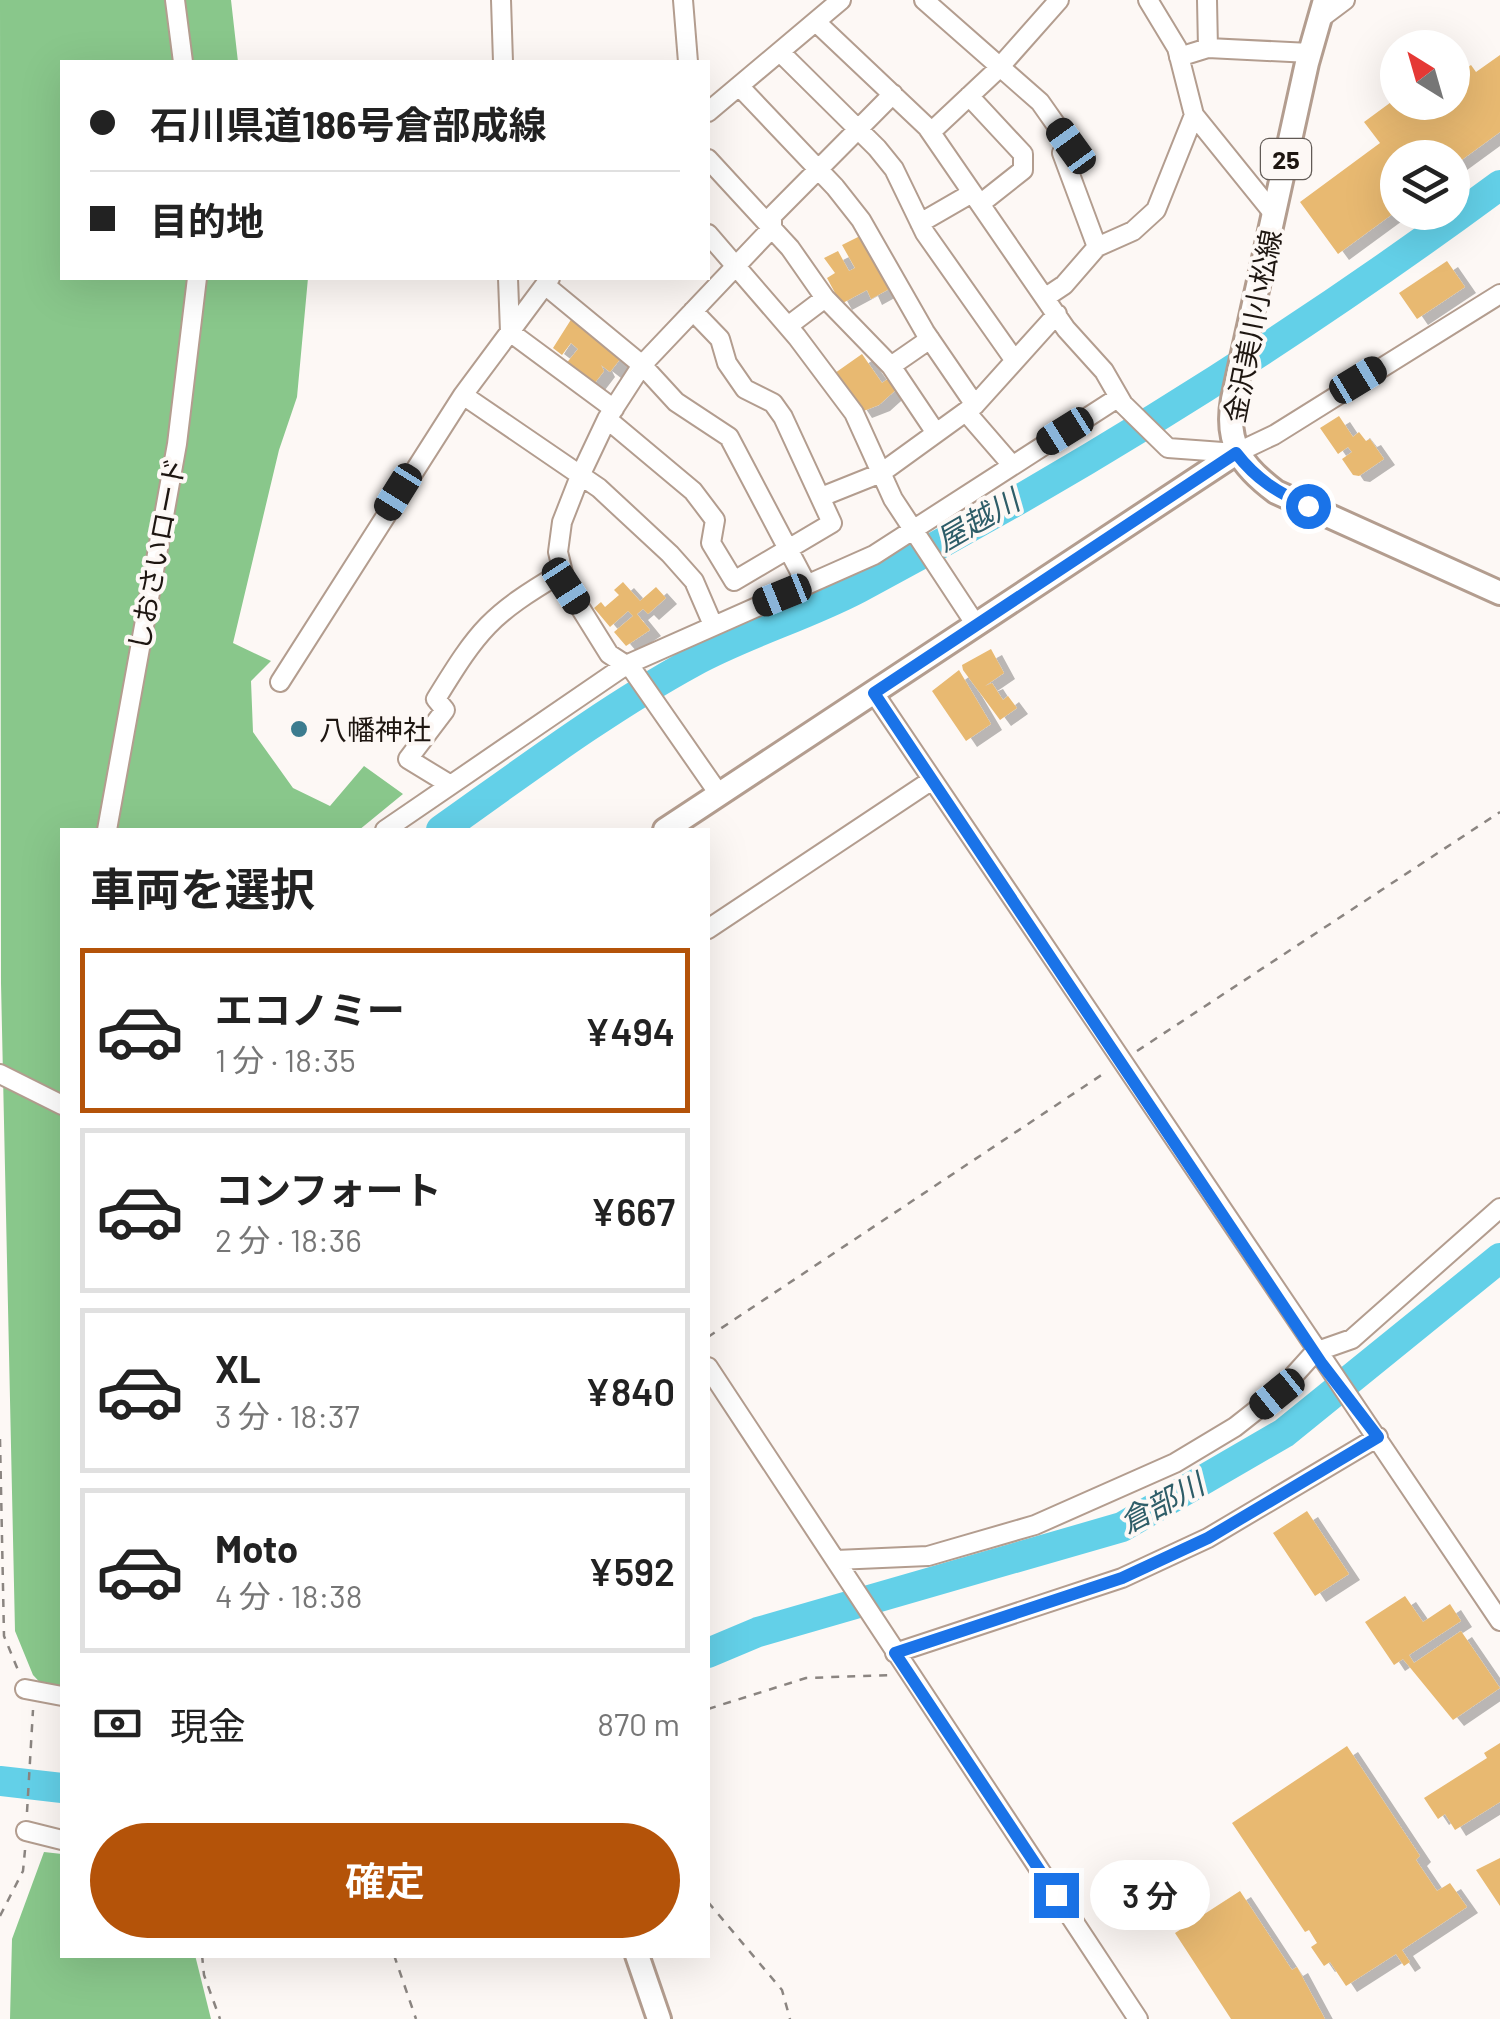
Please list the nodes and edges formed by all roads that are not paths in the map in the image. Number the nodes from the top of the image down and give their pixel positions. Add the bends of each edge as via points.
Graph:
1 (175, 0) edge
2 (501, 0) edge
3 (683, 0) edge
4 (841, 0) edge
5 (924, 0) edge
6 (1059, 0) edge
7 (1148, 0) edge
8 (1207, 0) edge
9 (1345, 0) edge
10 (1324, 9) edge
11 (816, 22) junction
12 (1208, 48) junction
13 (780, 52) junction
14 (1310, 53) junction
15 (1179, 57) junction
16 (183, 60) edge
17 (503, 60) edge
18 (688, 60) edge
19 (997, 70) junction
20 (739, 86) junction
21 (893, 94) junction
22 (969, 96) junction
23 (710, 110) edge
24 (1194, 115) junction
25 (858, 129) junction
26 (931, 132) junction
27 (710, 161) edge
28 (818, 169) junction
29 (976, 198) junction
30 (1274, 214) junction
31 (920, 223) junction
32 (772, 228) junction
33 (710, 236) edge
34 (1097, 247) junction
35 (735, 266) junction
36 (197, 280) edge
37 (508, 280) edge
38 (547, 281) edge
39 (1500, 294) edge
40 (1046, 296) junction
41 (826, 298) junction
42 (693, 311) junction
43 (1056, 314) junction
44 (788, 326) junction
45 (510, 332) junction
46 (930, 339) junction
47 (1013, 358) junction
48 (642, 365) junction
49 (891, 366) junction
50 (463, 395) junction
51 (1121, 400) junction
52 (971, 408) junction
53 (610, 414) junction
54 (936, 433) junction
55 (1236, 453) junction
56 (1012, 465) junction
57 (881, 473) junction
58 (581, 474) junction
59 (821, 497) junction
60 (916, 532) junction
61 (788, 548) junction
62 (561, 573) junction
63 (808, 584) junction
64 (1500, 593) edge
65 (713, 625) junction
66 (976, 625) junction
67 (629, 667) junction
68 (280, 682) dead end
69 (874, 693) junction
70 (932, 780) junction
71 (449, 784) junction
72 (719, 794) junction
73 (107, 828) edge
74 (388, 828) edge
75 (668, 828) edge
76 (710, 927) edge
77 (0, 1074) edge
78 (60, 1104) edge
79 (1500, 1208) edge
80 (1319, 1358) junction
81 (710, 1370) edge
82 (1375, 1432) junction
83 (838, 1562) junction
84 (1500, 1621) edge
85 (895, 1653) junction
86 (25, 1689) road end
87 (60, 1696) edge
88 (26, 1831) dead end
89 (60, 1840) edge
90 (639, 1958) edge
91 (659, 2019) edge
92 (1138, 2019) edge

1 - 16 street
2 - 17 street
3 - 18 street
4 - 11 street
5 - 19 street
6 - 19 street
7 - 15 street
8 - 12 street
9 - 10 street
10 - 14 main road, 金沢美川小松線 / 25
11 - 13 street
11 - 21 street
12 - 14 street
12 - 15 street
13 - 20 street
13 - 25 street
14 - 30 main road, 金沢美川小松線 / 25
15 - 24 street
19 - 22 street
19 - 34 street via 1040,102 1071,146 1062,153
20 - 23 street
20 - 28 street
21 - 25 street
21 - 26 street
22 - 26 street
22 - 29 street via 1023,154 1023,170
24 - 30 street
24 - 34 street via 1156,210 1133,231
25 - 28 street
25 - 31 street via 894,169
26 - 29 street
27 - 32 street
28 - 32 street via 772,216
28 - 46 street via 861,220
29 - 31 street
29 - 40 street
30 - 55 main road, 金沢美川小松線 / 25 via 1228,426
31 - 47 street
32 - 35 street
32 - 41 street
33 - 35 street
34 - 40 street via 1064,286
35 - 42 street
35 - 44 street
36 - 73 street, しおさいロード via 176,444
37 - 45 street
38 - 45 street
38 - 48 street
39 - 55 street
40 - 43 street
41 - 44 street
41 - 49 street
42 - 48 street
42 - 59 street via 720,340 744,389 783,417
43 - 47 street
43 - 51 street
44 - 57 street via 854,413
45 - 50 street
45 - 53 street
46 - 49 street
46 - 52 street
47 - 52 street
48 - 53 street
48 - 61 street via 676,402 729,437
49 - 54 street
50 - 58 street
50 - 68 street
51 - 55 street via 1168,448
51 - 56 street
52 - 54 street
52 - 56 street
53 - 58 street
53 - 61 street via 715,520 712,543 734,580
54 - 57 street
55 - 64 main road via 1276,492
55 - 66 main road, 金沢美川小松線
56 - 60 street
57 - 59 street
57 - 60 street
58 - 62 street via 562,522
58 - 65 street via 670,554 694,582
59 - 61 street via 832,523
60 - 63 street
60 - 66 street
61 - 63 street
62 - 67 street via 609,654
62 - 71 street via 490,620 436,698 445,710 408,759
63 - 65 street
65 - 67 street
66 - 69 main road, 金沢美川小松線
67 - 71 street
67 - 72 street
69 - 70 street
69 - 72 main road, 金沢美川小松線
70 - 76 street
70 - 80 street
71 - 74 street
72 - 75 main road, 金沢美川小松線
77 - 78 street
79 - 80 street via 1352,1340
80 - 82 street
80 - 83 street via 1235,1427 1092,1502 928,1556
81 - 83 street
82 - 84 street
82 - 85 street via 1208,1538 1122,1578
83 - 85 street
85 - 92 street
86 - 87 street
88 - 89 street
90 - 91 main road

